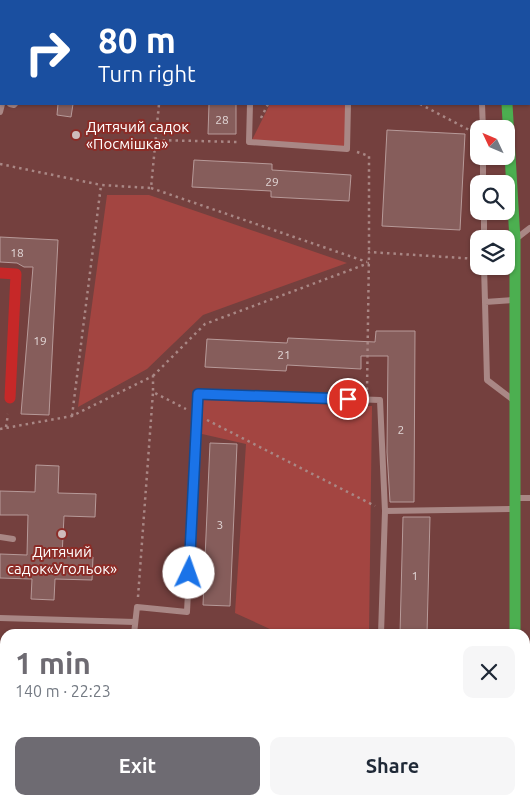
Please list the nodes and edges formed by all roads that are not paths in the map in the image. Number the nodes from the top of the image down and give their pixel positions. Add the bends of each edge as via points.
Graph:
1 (250, 105) edge
2 (348, 105) edge
3 (482, 105) edge
4 (507, 105) edge
5 (482, 120) edge
6 (530, 228) edge
7 (514, 230) edge
8 (515, 240) edge
9 (0, 273) edge
10 (484, 275) edge
11 (515, 275) edge
12 (515, 300) junction
13 (485, 302) junction
14 (10, 398) dead end
15 (515, 401) junction
16 (530, 498) edge
17 (515, 503) junction
18 (386, 511) junction
19 (0, 537) edge
20 (13, 539) dead end
21 (0, 618) edge
22 (136, 622) junction
23 (135, 629) edge
24 (381, 629) edge
25 (515, 629) edge

1 - 2 lane via 249,142 347,149
3 - 5 lane
4 - 7 street
6 - 8 lane
9 - 14 street via 16,274
10 - 13 lane
11 - 12 street
12 - 13 lane
12 - 15 street
13 - 15 lane via 487,380
15 - 17 street
16 - 17 lane
17 - 18 lane
17 - 25 street
18 - 22 lane via 380,400 198,394 187,612 137,607
18 - 24 lane
19 - 20 lane
21 - 22 lane
22 - 23 lane

